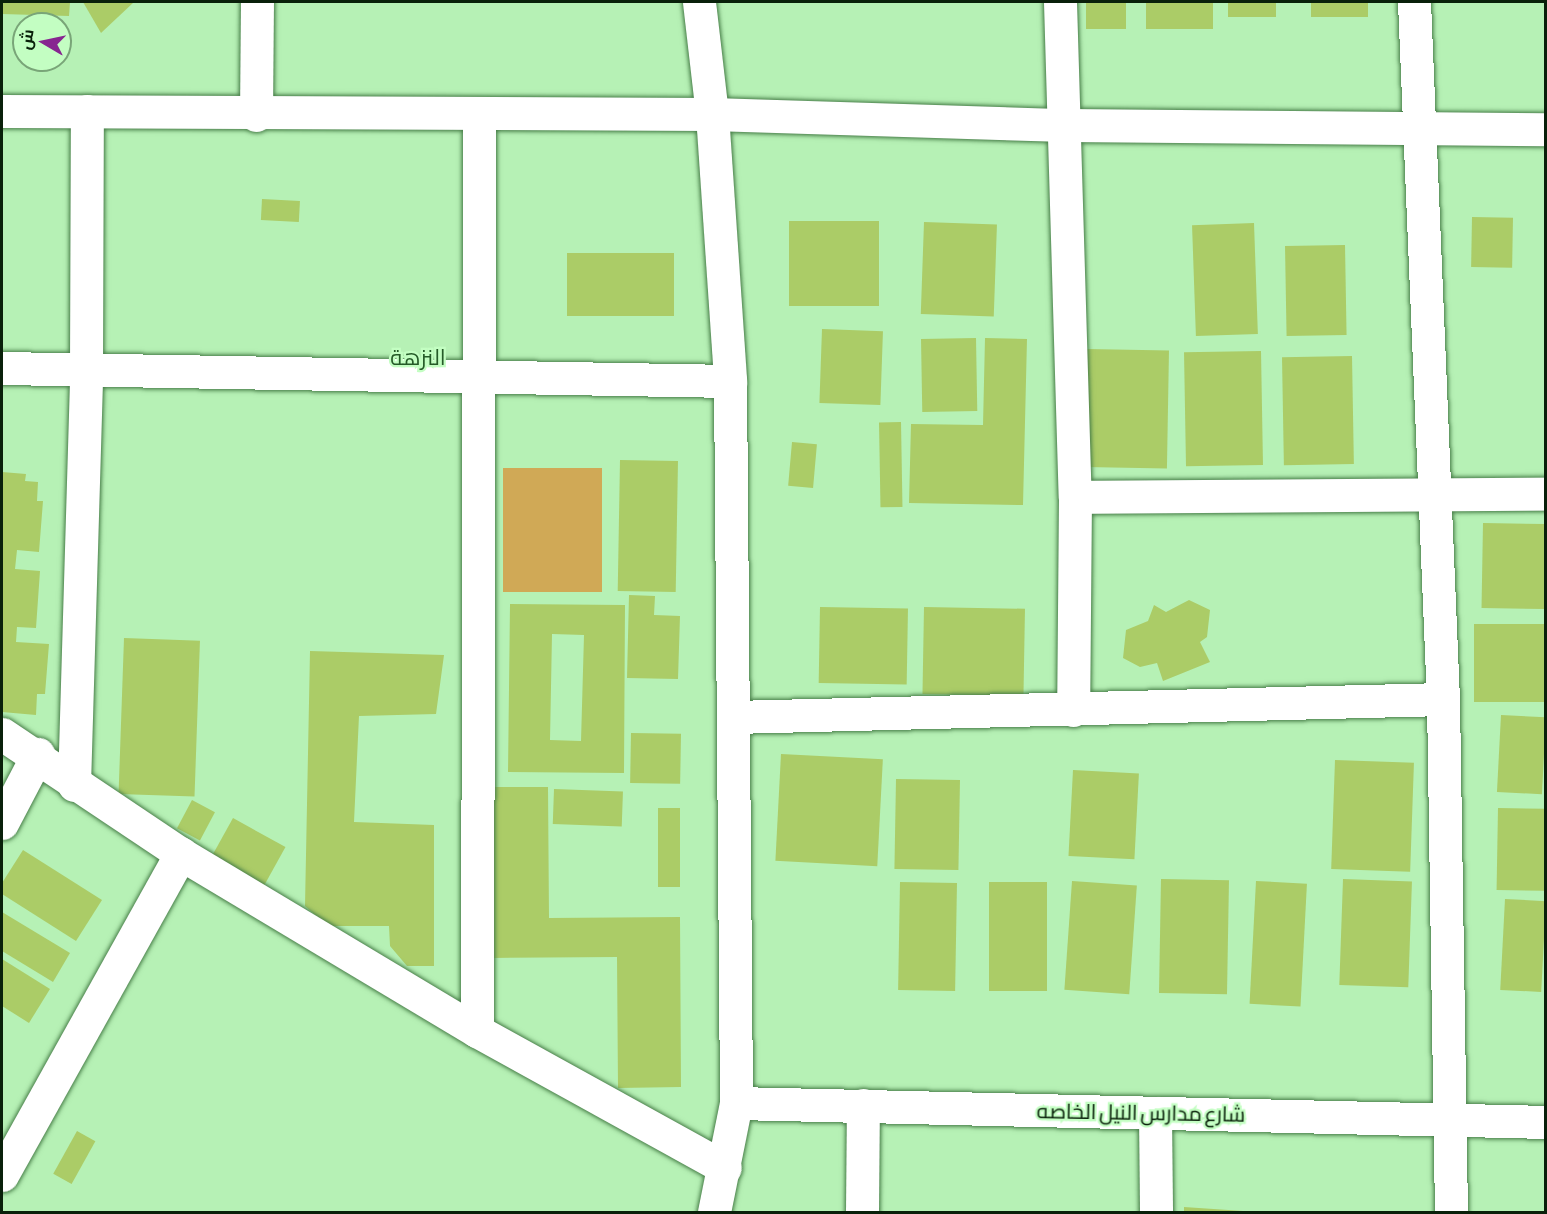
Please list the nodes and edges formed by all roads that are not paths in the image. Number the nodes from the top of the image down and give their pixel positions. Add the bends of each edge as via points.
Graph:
1 (257, 2) edge
2 (699, 2) edge
3 (1060, 2) edge
4 (1414, 2) edge
5 (2, 111) edge
6 (87, 111) junction
7 (712, 114) junction
8 (256, 115) junction
9 (479, 115) junction
10 (1066, 125) junction
11 (1416, 128) junction
12 (1545, 129) edge
13 (2, 368) edge
14 (86, 369) junction
15 (480, 372) junction
16 (730, 381) junction
17 (1436, 491) junction
18 (1545, 494) edge
19 (1075, 496) junction
20 (1443, 699) junction
21 (1073, 710) junction
22 (733, 717) junction
23 (2, 734) edge
24 (38, 754) junction
25 (74, 786) junction
26 (2, 823) edge
27 (181, 854) junction
28 (477, 1031) junction
29 (736, 1103) junction
30 (863, 1105) junction
31 (1155, 1113) junction
32 (1451, 1117) junction
33 (1545, 1122) edge
34 (725, 1168) junction
35 (2, 1175) edge
36 (714, 1212) edge
37 (862, 1212) edge
38 (1156, 1212) edge
39 (1451, 1212) edge

1 - 8 street
2 - 7 street
3 - 10 street
4 - 11 street
5 - 6 street
6 - 8 street
6 - 14 street
7 - 9 street
7 - 10 street
7 - 16 street
8 - 9 street
9 - 15 street
10 - 11 street
10 - 19 street
11 - 12 street
11 - 17 street
13 - 14 street
14 - 15 street
14 - 25 street
15 - 16 street
15 - 28 street
16 - 22 street
17 - 18 street
17 - 19 street
17 - 20 street
19 - 21 street
20 - 21 street
20 - 32 street
21 - 22 street
22 - 29 street
23 - 24 street
24 - 25 street
24 - 26 street
25 - 27 street
27 - 28 street
27 - 35 street
28 - 34 street
29 - 30 street, شارع مدارس النيل الخاصه
29 - 34 street
30 - 31 street, شارع مدارس النيل الخاصه
30 - 37 street
31 - 32 street, شارع مدارس النيل الخاصه
31 - 38 street
32 - 33 street, شارع مدارس النيل الخاصه
32 - 39 street
34 - 36 street

